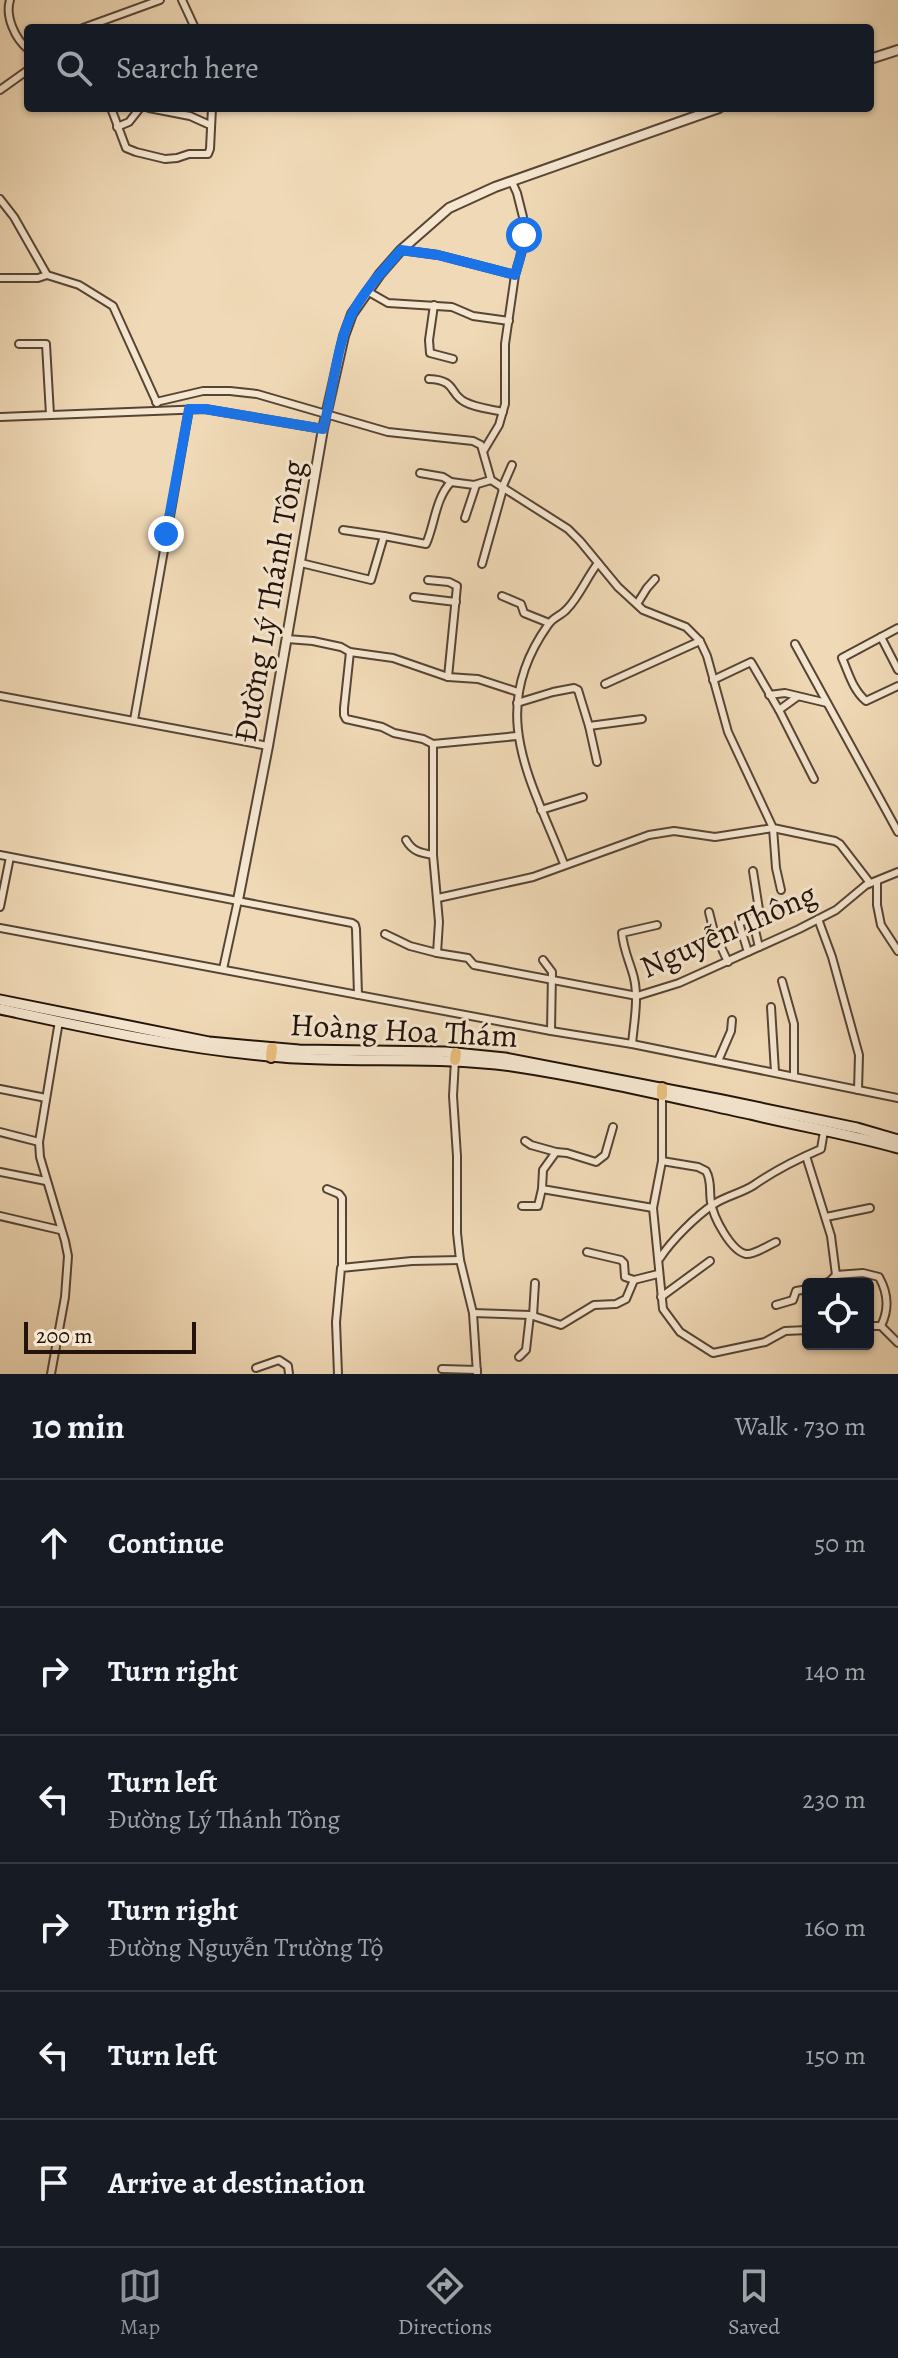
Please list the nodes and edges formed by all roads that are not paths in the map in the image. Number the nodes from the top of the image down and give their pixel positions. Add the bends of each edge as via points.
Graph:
1 (10, 0) edge
2 (160, 0) edge
3 (182, 0) edge
4 (100, 24) edge
5 (193, 24) edge
6 (24, 46) edge
7 (898, 50) edge
8 (874, 58) edge
9 (24, 73) edge
10 (0, 90) edge
11 (112, 112) edge
12 (137, 112) edge
13 (170, 112) edge
14 (212, 112) edge
15 (706, 112) edge
16 (210, 125) junction
17 (117, 127) junction
18 (512, 182) junction
19 (0, 199) edge
20 (401, 250) junction
21 (47, 275) junction
22 (515, 275) junction
23 (0, 278) edge
24 (367, 291) junction
25 (434, 305) junction
26 (509, 321) junction
27 (19, 344) dead end
28 (453, 359) dead end
29 (429, 379) dead end
30 (156, 402) junction
31 (189, 409) junction
32 (160, 410) junction
33 (503, 412) junction
34 (327, 414) junction
35 (50, 415) junction
36 (0, 417) edge
37 (323, 429) junction
38 (484, 450) junction
39 (512, 465) dead end
40 (420, 473) dead end
41 (491, 480) junction
42 (451, 482) junction
43 (476, 485) junction
44 (502, 488) junction
45 (465, 518) dead end
46 (343, 530) dead end
47 (384, 536) junction
48 (301, 563) junction
49 (598, 563) junction
50 (482, 564) dead end
51 (655, 579) dead end
52 (428, 580) dead end
53 (502, 596) dead end
54 (414, 597) dead end
55 (456, 602) junction
56 (637, 604) junction
57 (549, 623) junction
58 (898, 628) edge
59 (881, 637) junction
60 (287, 639) junction
61 (700, 641) junction
62 (795, 644) dead end
63 (350, 652) junction
64 (898, 670) edge
65 (448, 677) junction
66 (713, 680) junction
67 (605, 684) dead end
68 (898, 686) edge
69 (518, 692) junction
70 (769, 695) junction
71 (0, 696) edge
72 (797, 697) junction
73 (517, 703) junction
74 (827, 703) junction
75 (779, 710) junction
76 (642, 719) dead end
77 (134, 720) junction
78 (589, 726) junction
79 (517, 736) junction
80 (433, 744) junction
81 (268, 746) junction
82 (597, 762) dead end
83 (814, 779) dead end
84 (583, 797) dead end
85 (541, 810) junction
86 (773, 828) junction
87 (898, 832) edge
88 (406, 840) dead end
89 (0, 855) edge
90 (433, 855) junction
91 (10, 857) junction
92 (564, 864) junction
93 (753, 871) dead end
94 (898, 873) edge
95 (874, 882) junction
96 (781, 890) dead end
97 (438, 898) junction
98 (238, 900) junction
99 (0, 907) edge
100 (709, 912) dead end
101 (752, 918) junction
102 (818, 919) junction
103 (657, 925) dead end
104 (0, 928) edge
105 (385, 934) dead end
106 (759, 947) junction
107 (898, 951) edge
108 (748, 952) junction
109 (437, 953) junction
110 (543, 960) dead end
111 (728, 962) junction
112 (223, 969) junction
113 (552, 981) junction
114 (782, 981) dead end
115 (358, 995) junction
116 (637, 996) junction
117 (0, 1000) edge
118 (771, 1007) dead end
119 (0, 1009) edge
120 (732, 1020) dead end
121 (59, 1021) junction
122 (551, 1031) junction
123 (632, 1044) junction
124 (272, 1052) junction
125 (455, 1056) junction
126 (718, 1061) junction
127 (775, 1072) junction
128 (794, 1076) junction
129 (0, 1089) edge
130 (858, 1090) junction
131 (662, 1091) junction
132 (46, 1098) junction
133 (898, 1098) edge
134 (613, 1127) dead end
135 (824, 1131) junction
136 (0, 1132) edge
137 (898, 1140) edge
138 (525, 1141) dead end
139 (39, 1142) junction
140 (898, 1148) edge
141 (556, 1152) junction
142 (806, 1156) junction
143 (662, 1161) junction
144 (0, 1172) edge
145 (46, 1181) junction
146 (327, 1189) dead end
147 (542, 1189) junction
148 (522, 1206) dead end
149 (711, 1206) junction
150 (653, 1208) junction
151 (870, 1208) dead end
152 (0, 1216) edge
153 (826, 1217) junction
154 (60, 1230) junction
155 (776, 1242) dead end
156 (587, 1252) dead end
157 (660, 1258) junction
158 (460, 1260) junction
159 (710, 1261) dead end
160 (342, 1267) junction
161 (658, 1274) junction
162 (836, 1275) junction
163 (833, 1278) edge
164 (634, 1280) junction
165 (535, 1283) dead end
166 (802, 1290) edge
167 (661, 1297) junction
168 (776, 1305) dead end
169 (473, 1313) junction
170 (531, 1316) junction
171 (874, 1326) edge
172 (881, 1326) junction
173 (802, 1330) edge
174 (898, 1343) edge
175 (519, 1357) dead end
176 (256, 1368) dead end
177 (442, 1369) dead end
178 (477, 1372) edge
179 (51, 1374) edge
180 (289, 1374) edge
181 (338, 1374) edge

1 - 6 street via 8,17
2 - 4 street
3 - 5 street
7 - 8 street
9 - 10 street
11 - 17 street
12 - 17 street
13 - 16 street
14 - 16 street
15 - 18 street, Đường Lý Thánh Tông
16 - 17 street via 208,154 169,159 126,148
18 - 20 street, Đường Lý Thánh Tông via 449,208
18 - 22 street via 524,235
19 - 21 street
20 - 22 street
20 - 24 street, Đường Lý Thánh Tông
21 - 23 street
21 - 30 street via 79,285 113,306
22 - 26 street
24 - 25 street via 388,303
24 - 34 street, Đường Lý Thánh Tông via 344,336
25 - 26 street
25 - 28 street via 430,353
26 - 33 street
27 - 35 street via 46,344
29 - 33 street via 450,385 465,402
30 - 32 street
30 - 34 street via 230,391
31 - 32 street
31 - 37 street
31 - 77 street
32 - 35 street
33 - 38 street
34 - 37 street, Đường Lý Thánh Tông
34 - 38 street via 388,432 473,441
35 - 36 street
37 - 48 street, Đường Lý Thánh Tông
38 - 41 street
39 - 44 street
40 - 42 street
41 - 43 street
41 - 44 street
42 - 43 street
42 - 47 street via 426,544
43 - 45 street
44 - 49 street via 568,529
44 - 50 street
46 - 47 street
47 - 48 street via 371,580
48 - 60 street, Đường Lý Thánh Tông
49 - 56 street
49 - 57 street via 565,611
51 - 56 street
52 - 55 street via 456,584
53 - 57 street
54 - 55 street
55 - 65 street
56 - 61 street via 686,627
57 - 69 street
58 - 59 street
59 - 64 street
59 - 68 street via 842,658 866,701
60 - 63 street
60 - 81 street, Đường Lý Thánh Tông
61 - 66 street
61 - 67 street
62 - 74 street
63 - 65 street via 393,658
63 - 80 street via 346,719
65 - 69 street via 478,679
66 - 70 street via 751,662
66 - 86 street via 728,732
69 - 73 street
70 - 72 street
70 - 75 street
71 - 77 street
72 - 74 street
72 - 75 street
73 - 78 street via 574,688
73 - 79 street
74 - 87 street
75 - 83 street
76 - 78 street
77 - 81 street
78 - 82 street
79 - 80 street
79 - 85 street
80 - 90 street
81 - 98 street, Đường Lý Thánh Tông
84 - 85 street
85 - 92 street
86 - 92 street via 715,837 664,832
86 - 95 street via 835,841
86 - 96 street
88 - 90 street via 410,848
89 - 91 street
90 - 97 street
91 - 98 street
91 - 99 street
92 - 97 street via 533,877
93 - 101 street via 760,916
94 - 95 street, Nguyễn Thông
95 - 102 street, Nguyễn Thông
95 - 107 street via 881,925
97 - 109 street
98 - 112 street
98 - 115 street via 355,925
100 - 111 street
101 - 106 street
101 - 108 street via 739,923
102 - 106 street, Nguyễn Thông
102 - 130 street via 859,1055
103 - 116 street via 622,933
104 - 112 street
105 - 109 street, Nguyễn Thông
106 - 108 street, Nguyễn Thông
108 - 111 street, Nguyễn Thông
109 - 113 street, Nguyễn Thông
110 - 113 street
111 - 116 street, Nguyễn Thông
112 - 115 street
113 - 116 street, Nguyễn Thông
113 - 122 street
114 - 128 street via 794,1024
115 - 122 street
116 - 123 street
117 - 124 main road, Hoàng Hoa Thám
118 - 127 street
119 - 121 main road, Hoàng Hoa Thám
120 - 126 street
121 - 124 main road, Hoàng Hoa Thám via 192,1048
121 - 132 street
122 - 123 street
123 - 126 street
124 - 125 main road, Hoàng Hoa Thám
125 - 131 main road, Hoàng Hoa Thám via 505,1058
125 - 158 street
126 - 127 street
127 - 128 street
128 - 130 street
129 - 132 street
130 - 133 street
131 - 135 main road, Hoàng Hoa Thám
131 - 137 main road, Hoàng Hoa Thám
131 - 143 street
132 - 139 street
134 - 141 street via 605,1155 596,1162
135 - 140 main road, Hoàng Hoa Thám
135 - 142 street via 821,1149
136 - 139 street
138 - 141 street
139 - 145 street
141 - 147 street via 543,1170
142 - 149 street
142 - 153 street
143 - 149 street via 706,1171
143 - 150 street
144 - 145 street
145 - 154 street
146 - 160 street via 342,1198
147 - 148 street via 538,1206
147 - 150 street
149 - 155 street via 726,1237 744,1254
149 - 157 street
150 - 157 street
151 - 153 street
152 - 154 street
153 - 162 street
154 - 179 street via 68,1256
156 - 164 street via 621,1260 625,1277
157 - 161 street
158 - 160 street
158 - 169 street
159 - 167 street
160 - 181 street via 337,1292
161 - 164 street
161 - 167 street
162 - 163 street
162 - 172 street via 879,1277 887,1298
164 - 170 street via 626,1299 594,1305 564,1324
165 - 170 street
166 - 168 street via 793,1300
167 - 173 street via 673,1325 713,1353
169 - 170 street
169 - 178 street
170 - 175 street via 526,1350
171 - 172 street
172 - 174 street
176 - 180 street via 279,1360
177 - 178 street

